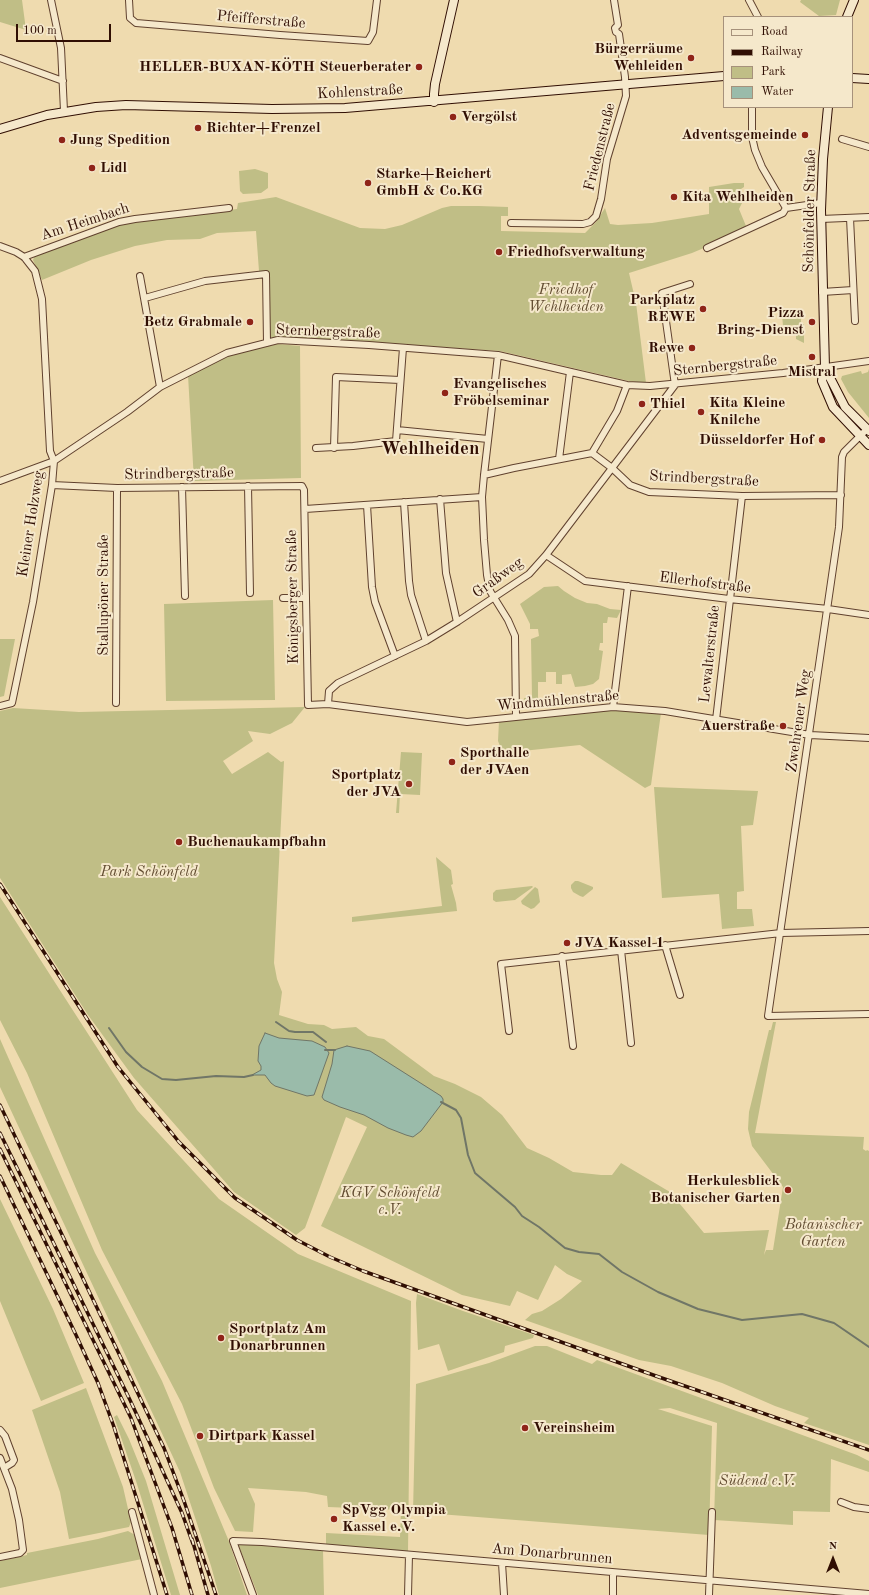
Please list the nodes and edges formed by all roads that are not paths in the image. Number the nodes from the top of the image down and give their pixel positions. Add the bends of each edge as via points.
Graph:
1 (51, 0) edge
2 (129, 0) edge
3 (376, 0) edge
4 (454, 0) edge
5 (614, 0) edge
6 (749, 0) edge
7 (854, 0) edge
8 (757, 16) edge
9 (847, 16) edge
10 (0, 58) edge
11 (723, 76) edge
12 (853, 78) edge
13 (869, 79) edge
14 (63, 80) junction
15 (625, 86) junction
16 (434, 102) junction
17 (752, 108) edge
18 (828, 108) edge
19 (64, 111) junction
20 (0, 129) edge
21 (842, 139) dead end
22 (869, 147) edge
23 (821, 203) junction
24 (229, 208) dead end
25 (786, 208) junction
26 (869, 217) edge
27 (850, 218) junction
28 (821, 219) junction
29 (511, 223) dead end
30 (0, 246) edge
31 (707, 248) dead end
32 (24, 257) junction
33 (140, 276) dead end
34 (690, 284) dead end
35 (854, 290) junction
36 (822, 292) junction
37 (145, 298) junction
38 (855, 321) dead end
39 (267, 343) junction
40 (402, 348) junction
41 (498, 355) junction
42 (869, 361) edge
43 (825, 368) junction
44 (570, 372) junction
45 (400, 380) junction
46 (627, 385) junction
47 (675, 385) junction
48 (160, 387) junction
49 (397, 430) junction
50 (868, 430) edge
51 (860, 436) junction
52 (488, 439) junction
53 (869, 446) edge
54 (316, 448) dead end
55 (334, 448) junction
56 (592, 454) junction
57 (559, 459) junction
58 (54, 461) junction
59 (612, 468) junction
60 (484, 475) junction
61 (0, 481) edge
62 (52, 485) junction
63 (248, 486) junction
64 (182, 487) junction
65 (116, 488) junction
66 (304, 490) joint
67 (841, 495) junction
68 (742, 496) junction
69 (482, 497) junction
70 (440, 499) junction
71 (404, 502) junction
72 (367, 505) junction
73 (305, 509) junction
74 (546, 555) junction
75 (628, 586) junction
76 (250, 593) dead end
77 (186, 596) dead end
78 (494, 597) junction
79 (283, 598) dead end
80 (306, 598) junction
81 (729, 599) junction
82 (828, 608) junction
83 (869, 615) edge
84 (457, 622) junction
85 (426, 641) junction
86 (395, 656) junction
87 (116, 703) dead end
88 (308, 704) joint
89 (328, 704) junction
90 (0, 706) edge
91 (614, 706) junction
92 (516, 717) junction
93 (716, 720) junction
94 (810, 735) junction
95 (869, 738) edge
96 (869, 931) edge
97 (781, 933) junction
98 (665, 945) junction
99 (621, 950) junction
100 (562, 956) junction
101 (680, 995) dead end
102 (869, 1014) edge
103 (509, 1031) dead end
104 (631, 1043) dead end
105 (573, 1046) dead end
106 (0, 1430) edge
107 (0, 1458) edge
108 (4, 1468) junction
109 (841, 1502) dead end
110 (869, 1509) edge
111 (132, 1512) dead end
112 (712, 1512) dead end
113 (409, 1555) junction
114 (0, 1558) edge
115 (502, 1563) junction
116 (613, 1573) junction
117 (709, 1581) junction
118 (802, 1592) edge
119 (869, 1594) edge
120 (154, 1595) edge
121 (253, 1595) edge
122 (408, 1595) edge
123 (504, 1595) edge
124 (613, 1595) edge
125 (709, 1595) edge

1 - 14 street via 61,48
2 - 3 street, Pfeifferstraße via 130,18 141,23 368,41 373,32
4 - 16 main road via 435,84
5 - 15 street, Friedenstraße via 618,25 615,28 619,34
6 - 8 street
7 - 9 main road
10 - 14 street
11 - 15 main road, Kohlenstraße
12 - 13 main road
14 - 19 street
15 - 16 main road, Kohlenstraße
15 - 29 street, Friedenstraße via 626,96 607,159 596,216 583,224
16 - 19 main road, Kohlenstraße via 345,108 272,109 126,105
17 - 25 street via 752,137 755,150
18 - 23 main road, Schönfelder Straße
19 - 20 main road, Kohlenstraße
21 - 22 street
23 - 25 street
23 - 28 main road, Schönfelder Straße
24 - 32 street, Am Heimbach via 119,222
25 - 31 street via 783,213
26 - 27 street
27 - 28 street
27 - 35 street
28 - 36 main road, Schönfelder Straße
30 - 32 street
32 - 58 street, Kleiner Holzweg via 35,271 42,299 50,451
33 - 37 street
34 - 47 street via 662,293
35 - 36 street, Schönfelder Straße
35 - 38 street
36 - 43 main road, Schönfelder Straße
37 - 39 street via 205,281 266,274
37 - 48 street
39 - 40 street, Sternbergstraße via 278,340
39 - 48 street, Sternbergstraße via 227,352
40 - 41 street, Sternbergstraße
40 - 45 street
41 - 44 street, Sternbergstraße
41 - 52 street
42 - 43 street, Sternbergstraße
43 - 47 street, Sternbergstraße
43 - 50 main road via 845,406
43 - 51 main road, Schönfelder Straße via 822,381 833,407
44 - 46 street, Sternbergstraße
44 - 57 street
45 - 49 street
45 - 55 street via 336,377
46 - 47 street, Sternbergstraße
46 - 56 street via 617,411
47 - 59 street, Graßweg
48 - 58 street, Sternbergstraße
49 - 52 street
49 - 55 street via 396,440 388,443
50 - 51 street, Zwehrener Weg
51 - 53 main road, Schönfelder Straße
51 - 67 street, Zwehrener Weg via 842,457
52 - 60 street
54 - 55 street
56 - 57 street
56 - 59 street, Strindbergstraße
57 - 60 street
58 - 61 street, Sternbergstraße
58 - 62 street, Kleiner Holzweg
59 - 68 street, Strindbergstraße via 630,485 649,492
59 - 74 street, Graßweg
60 - 69 street
62 - 65 street, Strindbergstraße
62 - 90 street, Kleiner Holzweg via 12,703
63 - 64 street, Strindbergstraße
63 - 66 street, Strindbergstraße via 298,485
63 - 76 street
64 - 65 street, Strindbergstraße
64 - 77 street
65 - 87 street, Stallupöner Straße
66 - 73 street, Königsberger Straße
67 - 68 street, Strindbergstraße
67 - 82 street, Zwehrener Weg
68 - 81 street, Lewalterstraße
69 - 70 street
69 - 78 street via 487,576
70 - 71 street
70 - 84 street via 446,573
71 - 72 street
71 - 85 street via 411,595
72 - 73 street
72 - 86 street via 372,587
73 - 80 street, Königsberger Straße
74 - 75 street, Ellerhofstraße via 585,581
74 - 78 street, Graßweg via 529,574
75 - 81 street, Ellerhofstraße
75 - 91 street
78 - 84 street, Graßweg
78 - 92 street via 515,636
79 - 80 street
80 - 88 street, Königsberger Straße
81 - 82 street, Ellerhofstraße
81 - 93 street, Lewalterstraße
82 - 83 street, Ellerhofstraße
82 - 94 street, Zwehrener Weg
84 - 85 street, Graßweg
85 - 86 street, Graßweg
86 - 89 street, Graßweg via 338,683 329,692
88 - 89 street, Windmühlenstraße
89 - 92 street, Windmühlenstraße via 467,722
91 - 92 street, Windmühlenstraße
91 - 93 street, Windmühlenstraße
93 - 94 street, Windmühlenstraße
94 - 95 street
94 - 97 street, Zwehrener Weg
96 - 97 street
97 - 98 street
97 - 102 street, Zwehrener Weg via 768,1016
98 - 99 street
98 - 101 street
99 - 100 street
99 - 104 street
100 - 103 street via 501,964
100 - 105 street
106 - 108 street via 14,1460
107 - 108 street
108 - 114 street via 12,1489 23,1550
109 - 110 street
111 - 120 street
112 - 117 street
113 - 115 street, Am Donarbrunnen
113 - 121 street, Am Donarbrunnen via 233,1541
113 - 122 street
115 - 116 street, Am Donarbrunnen
115 - 123 street
116 - 117 street, Am Donarbrunnen
116 - 124 street
117 - 118 street, Am Donarbrunnen
117 - 125 street
118 - 119 street, Am Donarbrunnen

